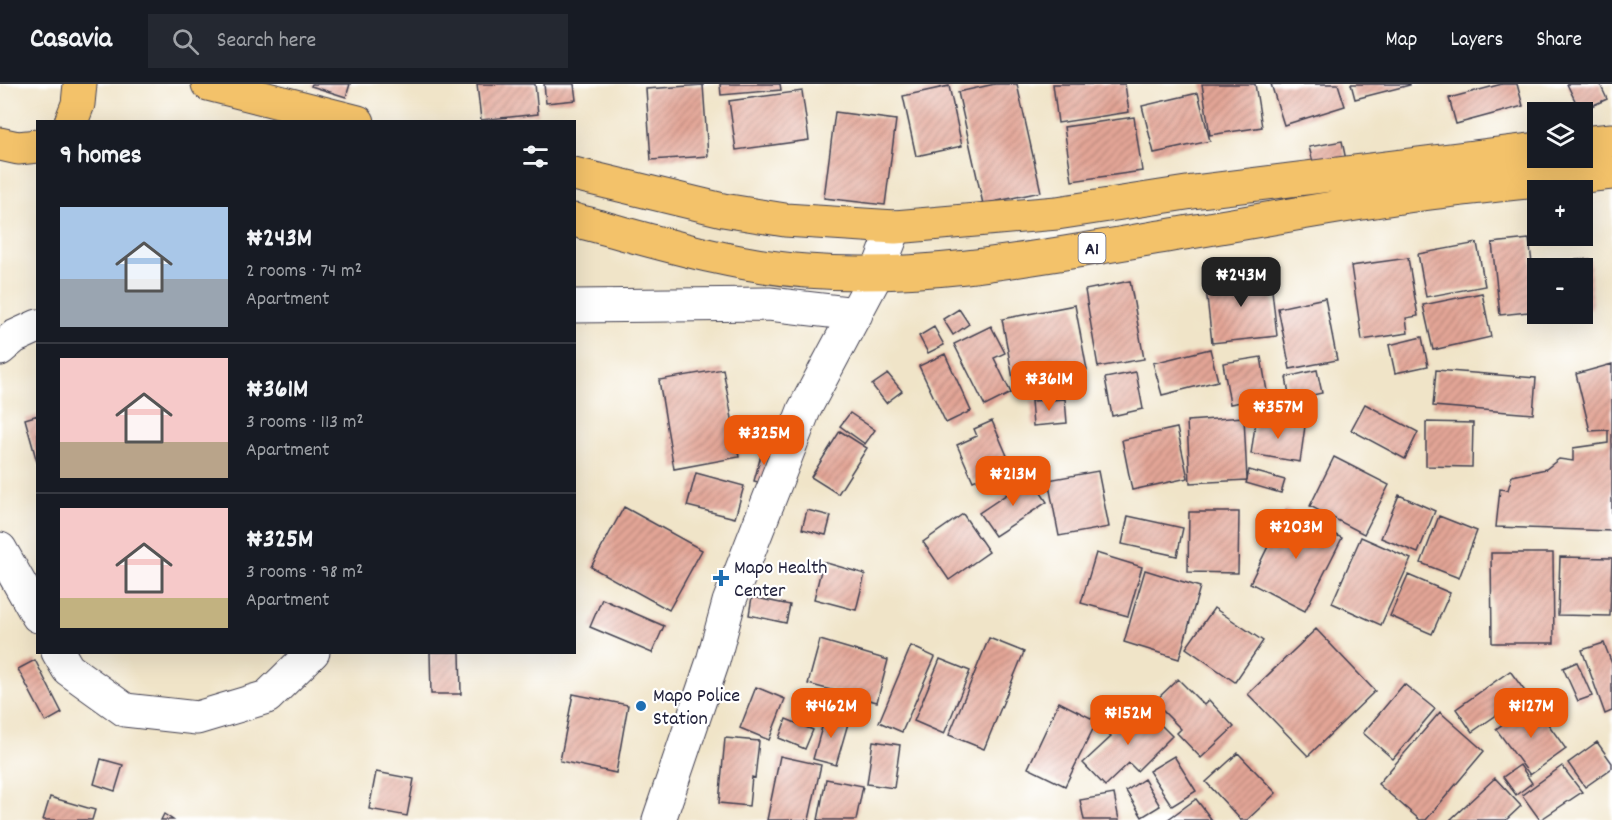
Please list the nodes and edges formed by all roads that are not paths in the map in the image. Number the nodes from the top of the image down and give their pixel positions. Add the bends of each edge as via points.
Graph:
1 (80, 84) edge
2 (208, 84) edge
3 (72, 120) edge
4 (350, 120) edge
5 (1612, 140) edge
6 (1593, 142) edge
7 (0, 144) edge
8 (36, 146) edge
9 (1527, 150) edge
10 (1612, 173) edge
11 (576, 174) edge
12 (576, 221) edge
13 (895, 227) junction
14 (877, 273) junction
15 (576, 306) edge
16 (856, 314) junction
17 (36, 327) edge
18 (0, 349) edge
19 (0, 549) edge
20 (36, 612) edge
21 (59, 654) edge
22 (311, 654) edge
23 (659, 820) edge

1 - 3 highway
2 - 4 highway
5 - 6 highway
7 - 8 highway
9 - 13 highway, A1 via 1057,213
10 - 14 highway, A1 via 1422,194 1009,261
11 - 13 highway, A1 via 723,210 848,226
12 - 14 highway, A1 via 696,253 755,264 805,271
13 - 14 street
14 - 16 street
15 - 16 street via 769,304
16 - 23 street via 804,410 729,602
17 - 18 street
19 - 20 street
21 - 22 street via 68,669 125,710 197,718 267,698

